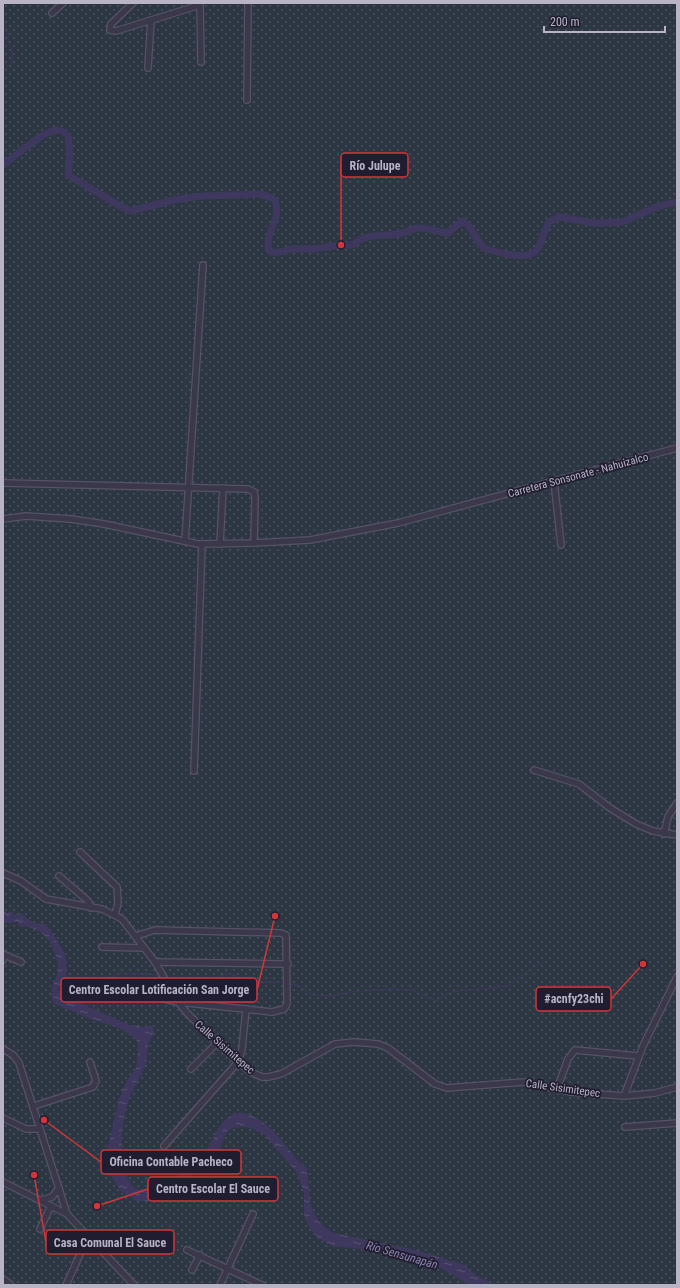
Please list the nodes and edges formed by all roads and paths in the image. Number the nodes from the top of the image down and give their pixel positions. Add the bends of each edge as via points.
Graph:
1 (63, 3) edge
2 (133, 3) edge
3 (248, 3) edge
4 (200, 4) edge
5 (52, 13) dead end
6 (152, 20) junction
7 (201, 62) dead end
8 (148, 68) dead end
9 (247, 100) dead end
10 (203, 265) dead end
11 (677, 448) edge
12 (554, 481) junction
13 (3, 483) edge
14 (189, 487) junction
15 (223, 488) junction
16 (3, 519) edge
17 (185, 542) junction
18 (254, 543) junction
19 (202, 544) junction
20 (220, 544) junction
21 (561, 545) dead end
22 (534, 770) dead end
23 (194, 771) dead end
24 (677, 803) edge
25 (664, 834) junction
26 (677, 835) edge
27 (80, 852) dead end
28 (3, 873) edge
29 (59, 876) dead end
30 (91, 908) junction
31 (115, 915) junction
32 (136, 936) junction
33 (102, 947) dead end
34 (144, 948) junction
35 (3, 960) edge
36 (20, 962) dead end
37 (155, 962) junction
38 (288, 964) junction
39 (677, 977) edge
40 (119, 989) dead end
41 (178, 1002) junction
42 (246, 1009) junction
43 (217, 1043) junction
44 (3, 1049) edge
45 (638, 1056) junction
46 (90, 1062) dead end
47 (238, 1062) junction
48 (191, 1069) dead end
49 (677, 1087) edge
50 (558, 1089) junction
51 (624, 1096) junction
52 (34, 1106) junction
53 (3, 1118) edge
54 (677, 1123) edge
55 (625, 1127) dead end
56 (40, 1129) junction
57 (164, 1146) dead end
58 (3, 1182) edge
59 (59, 1188) junction
60 (40, 1200) junction
61 (51, 1206) junction
62 (67, 1214) junction
63 (253, 1214) dead end
64 (40, 1229) dead end
65 (89, 1239) junction
66 (187, 1250) dead end
67 (200, 1255) junction
68 (227, 1268) junction
69 (192, 1270) dead end
70 (3, 1279) edge
71 (11, 1285) edge
72 (66, 1285) edge
73 (134, 1285) edge
74 (220, 1285) edge
75 (262, 1285) edge

1 - 5 street
2 - 6 street via 111,24 110,30 116,31
3 - 9 street
4 - 6 street
4 - 7 street
6 - 8 street
10 - 14 street
11 - 12 street, Carretera Sonsonate - Nahuizalco
12 - 18 street, Carretera Sonsonate - Nahuizalco via 373,528 298,541
12 - 21 street
13 - 14 street
14 - 15 street
14 - 17 street
15 - 18 street via 248,489 254,492
15 - 20 street
16 - 17 street, Carretera Sonsonate - Nahuizalco via 26,516 71,519
17 - 19 street, Carretera Sonsonate - Nahuizalco
18 - 20 street, Carretera Sonsonate - Nahuizalco
19 - 20 street, Carretera Sonsonate - Nahuizalco
19 - 23 street
22 - 25 street via 579,784 636,824
24 - 25 street via 668,817
25 - 26 street
27 - 31 street via 117,886 118,903
28 - 30 street, Calle Sisimitepec via 21,881 46,899
29 - 30 street via 88,901
30 - 31 street, Calle Sisimitepec
31 - 32 street, Calle Sisimitepec via 128,925
32 - 34 street, Calle Sisimitepec
32 - 38 street via 155,930 281,933 286,935
33 - 34 street
34 - 37 street, Calle Sisimitepec
35 - 36 street via 6,955
37 - 38 street
37 - 41 street, Calle Sisimitepec
38 - 42 street via 287,1004 284,1009 279,1012
39 - 45 street
40 - 41 street
41 - 42 street
41 - 43 street, Calle Sisimitepec
42 - 47 street via 242,1049
43 - 47 street, Calle Sisimitepec
43 - 48 street
44 - 52 street via 14,1055 19,1063
45 - 50 street via 575,1050 568,1059
45 - 51 street
46 - 52 street via 96,1081 93,1086
47 - 50 street, Calle Sisimitepec via 254,1074 262,1077 275,1076 335,1044 368,1042 388,1048 440,1087 524,1082
47 - 57 street
49 - 51 street, Calle Sisimitepec via 655,1093
50 - 51 street, Calle Sisimitepec
52 - 56 street
53 - 56 street via 26,1129
54 - 55 street
56 - 59 street
58 - 60 street
59 - 60 street via 52,1197
59 - 62 street
60 - 61 street
61 - 62 street
61 - 64 street
62 - 65 street
63 - 68 street
65 - 72 street
65 - 73 street
66 - 67 street
67 - 68 street
67 - 69 street
68 - 74 street
68 - 75 street
70 - 71 street

